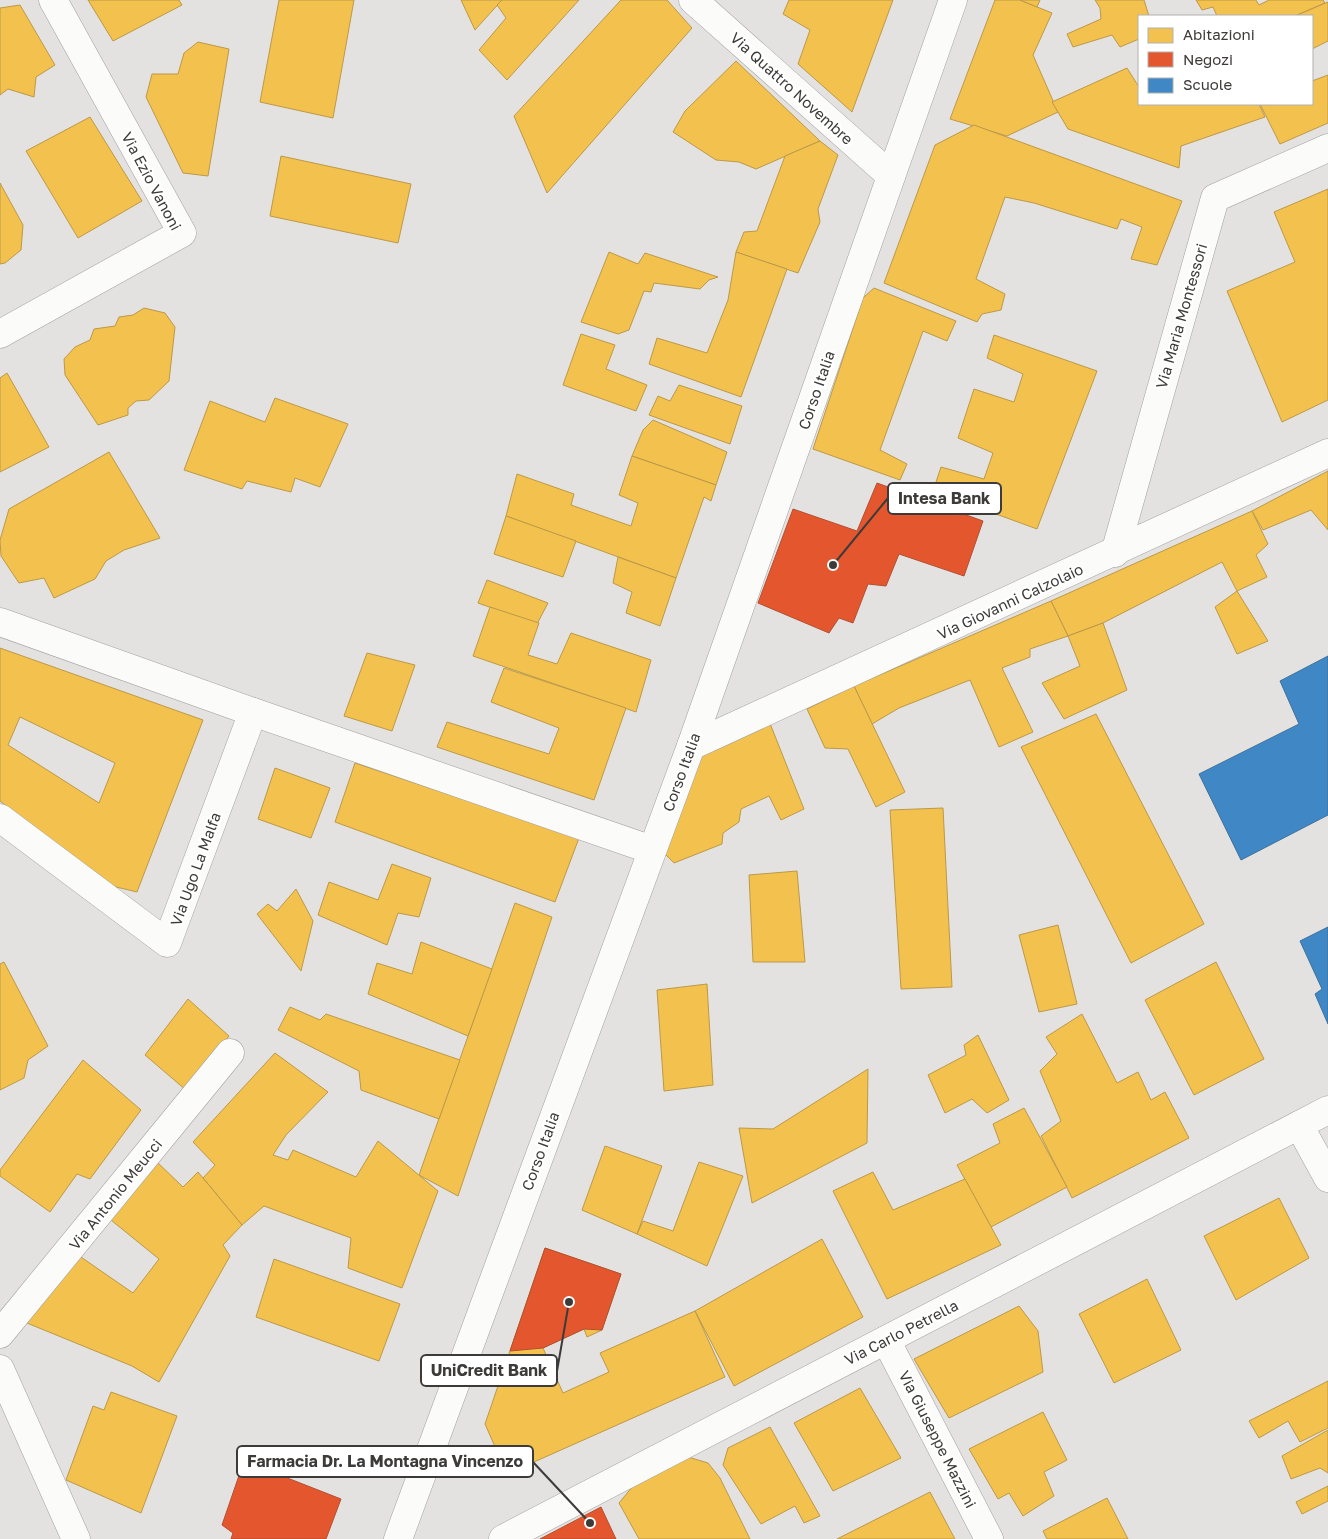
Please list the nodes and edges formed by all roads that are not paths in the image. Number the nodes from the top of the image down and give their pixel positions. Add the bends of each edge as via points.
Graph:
1 (53, 0) edge
2 (693, 0) edge
3 (953, 0) edge
4 (1328, 148) edge
5 (891, 176) junction
6 (0, 334) edge
7 (1328, 453) edge
8 (1115, 553) junction
9 (0, 622) edge
10 (253, 712) junction
11 (691, 746) junction
12 (0, 818) edge
13 (652, 850) junction
14 (230, 1053) dead end
15 (1328, 1110) edge
16 (1299, 1125) junction
17 (1328, 1178) edge
18 (0, 1334) edge
19 (886, 1340) junction
20 (0, 1369) edge
21 (76, 1539) edge
22 (398, 1539) edge
23 (504, 1539) edge
24 (989, 1539) edge

1 - 6 street, Via Ezio Vanoni via 182,234
2 - 5 street, Via Quattro Novembre
3 - 5 street, Corso Italia
4 - 8 street, Via Maria Montessori via 1214,198
5 - 11 street, Corso Italia
7 - 8 street, Via Giovanni Calzolaio
8 - 11 street, Via Giovanni Calzolaio
9 - 10 street
10 - 12 street, Via Ugo La Malfa via 167,943
10 - 13 street
11 - 13 street, Corso Italia
13 - 22 street, Corso Italia
14 - 18 street, Via Antonio Meucci
15 - 16 street, Via Carlo Petrella
16 - 17 street
16 - 19 street, Via Carlo Petrella
19 - 23 street, Via Carlo Petrella
19 - 24 street, Via Giuseppe Mazzini
20 - 21 street

